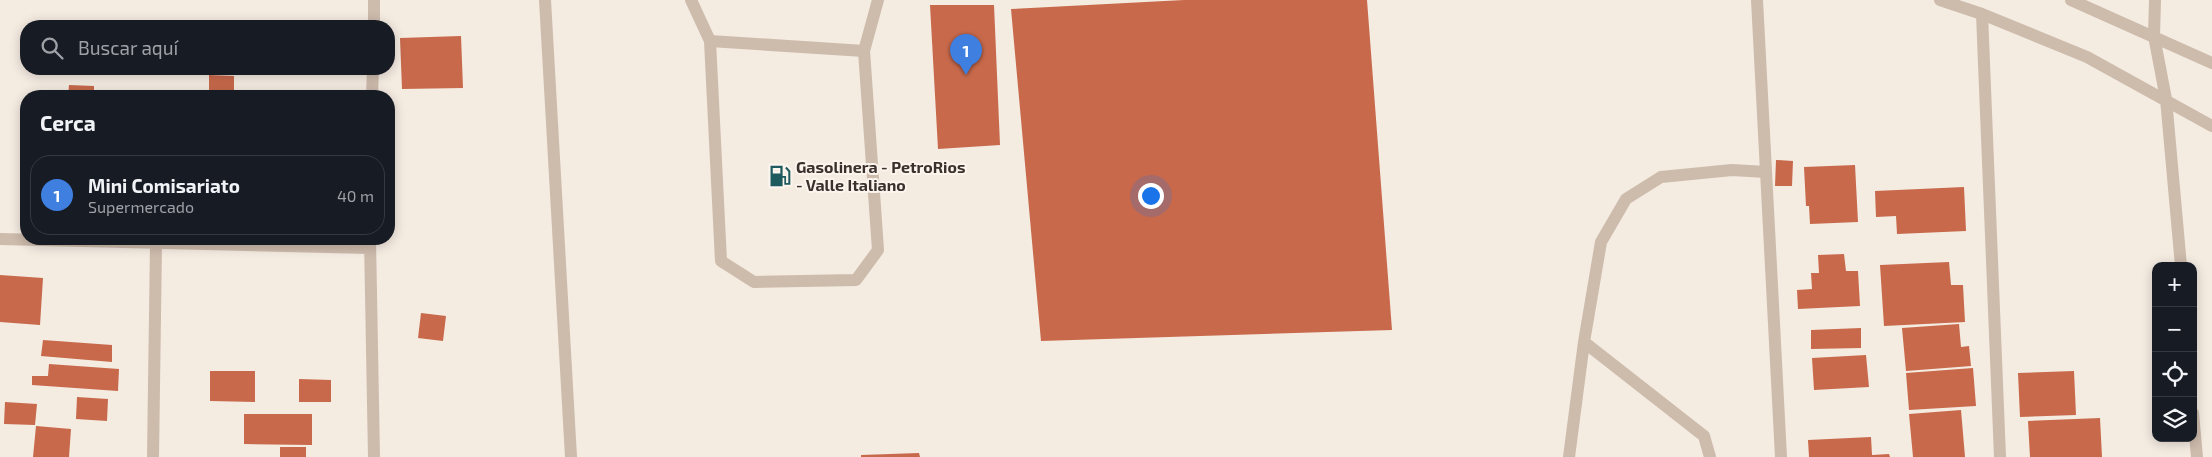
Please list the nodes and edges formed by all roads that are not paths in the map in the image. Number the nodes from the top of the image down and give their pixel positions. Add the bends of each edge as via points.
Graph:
1 (374, 0) edge
2 (545, 0) edge
3 (690, 0) edge
4 (878, 0) edge
5 (1757, 0) edge
6 (1940, 0) edge
7 (2071, 0) edge
8 (2155, 0) edge
9 (1982, 14) junction
10 (374, 20) edge
11 (2154, 36) junction
12 (710, 41) junction
13 (864, 51) junction
14 (2212, 63) edge
15 (373, 75) edge
16 (372, 90) edge
17 (2166, 99) junction
18 (2212, 126) edge
19 (1766, 172) junction
20 (0, 239) edge
21 (20, 240) edge
22 (156, 245) edge
23 (370, 245) edge
24 (2181, 262) edge
25 (1584, 342) junction
26 (2196, 442) edge
27 (154, 457) edge
28 (374, 457) edge
29 (571, 457) edge
30 (1569, 457) edge
31 (1710, 457) edge
32 (1781, 457) edge
33 (2000, 457) edge
34 (2197, 457) edge

1 - 10 street
2 - 29 street
3 - 12 street
4 - 13 street
5 - 19 street
6 - 9 street
7 - 11 street
8 - 11 street
9 - 17 street via 2087,57
9 - 33 street
11 - 14 street
11 - 17 street
12 - 13 street
12 - 13 street via 721,261 754,282 856,280 878,250
15 - 16 street
17 - 18 street
17 - 24 street
19 - 25 street via 1732,170 1661,177 1626,199 1601,242
19 - 32 street
20 - 21 street
22 - 27 street
23 - 28 street
25 - 30 street
25 - 31 street via 1704,436
26 - 34 street

